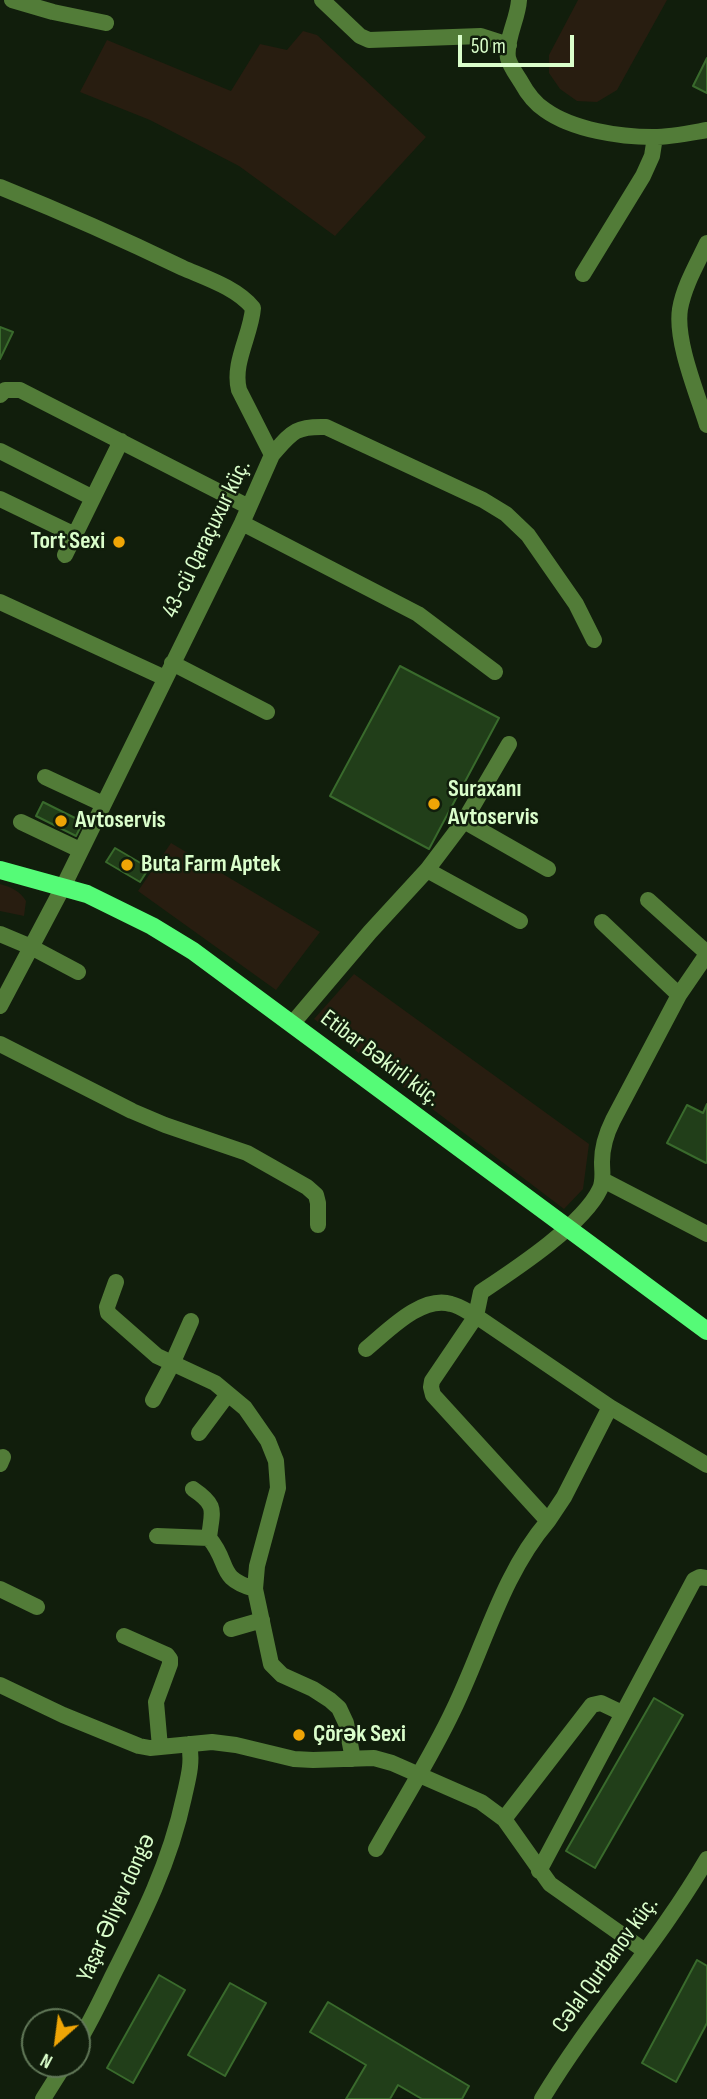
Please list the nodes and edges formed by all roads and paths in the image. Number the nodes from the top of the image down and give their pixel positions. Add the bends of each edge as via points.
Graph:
1 (12, 0) edge
2 (323, 0) edge
3 (519, 0) edge
4 (106, 23) dead end
5 (509, 45) junction
6 (707, 130) edge
7 (655, 137) junction
8 (0, 187) edge
9 (707, 243) edge
10 (583, 274) dead end
11 (0, 395) edge
12 (707, 425) edge
13 (121, 441) junction
14 (0, 452) edge
15 (272, 455) junction
16 (93, 498) junction
17 (0, 499) edge
18 (249, 507) junction
19 (242, 523) junction
20 (75, 535) junction
21 (65, 555) dead end
22 (0, 602) edge
23 (594, 640) dead end
24 (173, 663) junction
25 (495, 671) dead end
26 (165, 678) junction
27 (267, 712) dead end
28 (509, 744) dead end
29 (45, 777) dead end
30 (103, 804) junction
31 (464, 821) junction
32 (21, 822) dead end
33 (80, 850) junction
34 (548, 869) dead end
35 (0, 870) edge
36 (427, 870) junction
37 (63, 887) junction
38 (648, 900) dead end
39 (520, 921) dead end
40 (602, 922) dead end
41 (0, 934) edge
42 (31, 947) junction
43 (707, 953) edge
44 (78, 972) dead end
45 (679, 995) junction
46 (0, 1006) edge
47 (292, 1024) junction
48 (0, 1044) edge
49 (603, 1180) junction
50 (318, 1225) dead end
51 (567, 1229) junction
52 (707, 1234) edge
53 (116, 1282) dead end
54 (476, 1316) junction
55 (191, 1321) dead end
56 (707, 1331) edge
57 (366, 1349) dead end
58 (172, 1364) junction
59 (228, 1394) junction
60 (153, 1400) dead end
61 (610, 1407) junction
62 (200, 1433) dead end
63 (707, 1465) edge
64 (193, 1489) dead end
65 (548, 1521) junction
66 (157, 1536) dead end
67 (209, 1538) junction
68 (707, 1577) edge
69 (0, 1589) edge
70 (255, 1589) junction
71 (37, 1607) dead end
72 (262, 1620) junction
73 (231, 1629) dead end
74 (124, 1636) dead end
75 (0, 1685) edge
76 (622, 1713) junction
77 (189, 1744) junction
78 (160, 1747) junction
79 (352, 1759) junction
80 (418, 1774) junction
81 (504, 1819) junction
82 (376, 1849) dead end
83 (707, 1859) edge
84 (539, 1871) junction
85 (645, 1951) junction
86 (91, 2017) edge
87 (56, 2078) edge
88 (43, 2099) edge
89 (542, 2099) edge

1 - 4 street
2 - 5 street via 369,40 481,36
3 - 5 street
5 - 7 street via 509,63 529,96 544,110 591,130
6 - 7 street
7 - 10 street via 643,176
8 - 15 street, 43-cü Qaraçuxur küç. via 152,253 247,301 253,308 252,321 236,379
9 - 12 street via 680,308 679,329
11 - 13 street via 5,390 20,390
13 - 16 street
13 - 18 street
14 - 16 street
15 - 18 street, 43-cü Qaraçuxur küç.
15 - 23 street via 305,426 326,427 483,500 528,535 576,604
16 - 20 street
17 - 20 street
18 - 19 street, 43-cü Qaraçuxur küç.
19 - 24 street, 43-cü Qaraçuxur küç.
19 - 25 street via 418,614
20 - 21 street
22 - 26 street
24 - 26 street, 43-cü Qaraçuxur küç.
24 - 27 street
26 - 30 street, 43-cü Qaraçuxur küç.
28 - 31 street
29 - 30 street
30 - 33 street, 43-cü Qaraçuxur küç.
31 - 34 street
31 - 36 street
32 - 33 street
33 - 37 street, 43-cü Qaraçuxur küç.
35 - 37 main road, Etibar Bəkirli küç.
36 - 39 street
36 - 47 street
37 - 42 street, 43-cü Qaraçuxur küç.
37 - 47 main road, Etibar Bəkirli küç. via 152,926
38 - 43 street
40 - 45 street
41 - 42 street
42 - 44 street
42 - 46 street, 43-cü Qaraçuxur küç.
43 - 45 street
45 - 49 street via 604,1140
47 - 51 main road, Etibar Bəkirli küç.
48 - 50 street via 132,1111 232,1147 295,1180 316,1195
49 - 51 street via 595,1198
49 - 52 street
51 - 54 street via 481,1292
51 - 56 main road, Etibar Bəkirli küç.
53 - 58 street via 108,1313
54 - 57 street via 453,1304 433,1303 408,1315
54 - 61 street
54 - 65 street via 432,1381 433,1395
55 - 58 street
58 - 59 street via 215,1383
58 - 60 street
59 - 62 street
59 - 70 street via 258,1425 276,1461 278,1488
61 - 63 street
61 - 65 street
64 - 67 street via 210,1500
65 - 80 street via 516,1568 451,1716
66 - 67 street
67 - 70 street via 232,1579
68 - 76 street via 694,1580
69 - 71 street
70 - 72 street
72 - 73 street
72 - 79 street via 271,1664 339,1708
74 - 78 street via 170,1659 156,1702
75 - 78 street via 139,1746
76 - 81 street via 600,1703 592,1706
76 - 84 street
77 - 78 street
77 - 79 street via 236,1745 294,1759
77 - 86 street, Yaşar Əliyev dongə via 190,1773 165,1865
79 - 80 street via 374,1758
80 - 81 street via 481,1802
80 - 82 street
81 - 84 street
83 - 85 street, Cəlal Qurbanov küç.
84 - 85 street via 550,1884
85 - 89 street, Cəlal Qurbanov küç. via 571,2051
87 - 88 street

